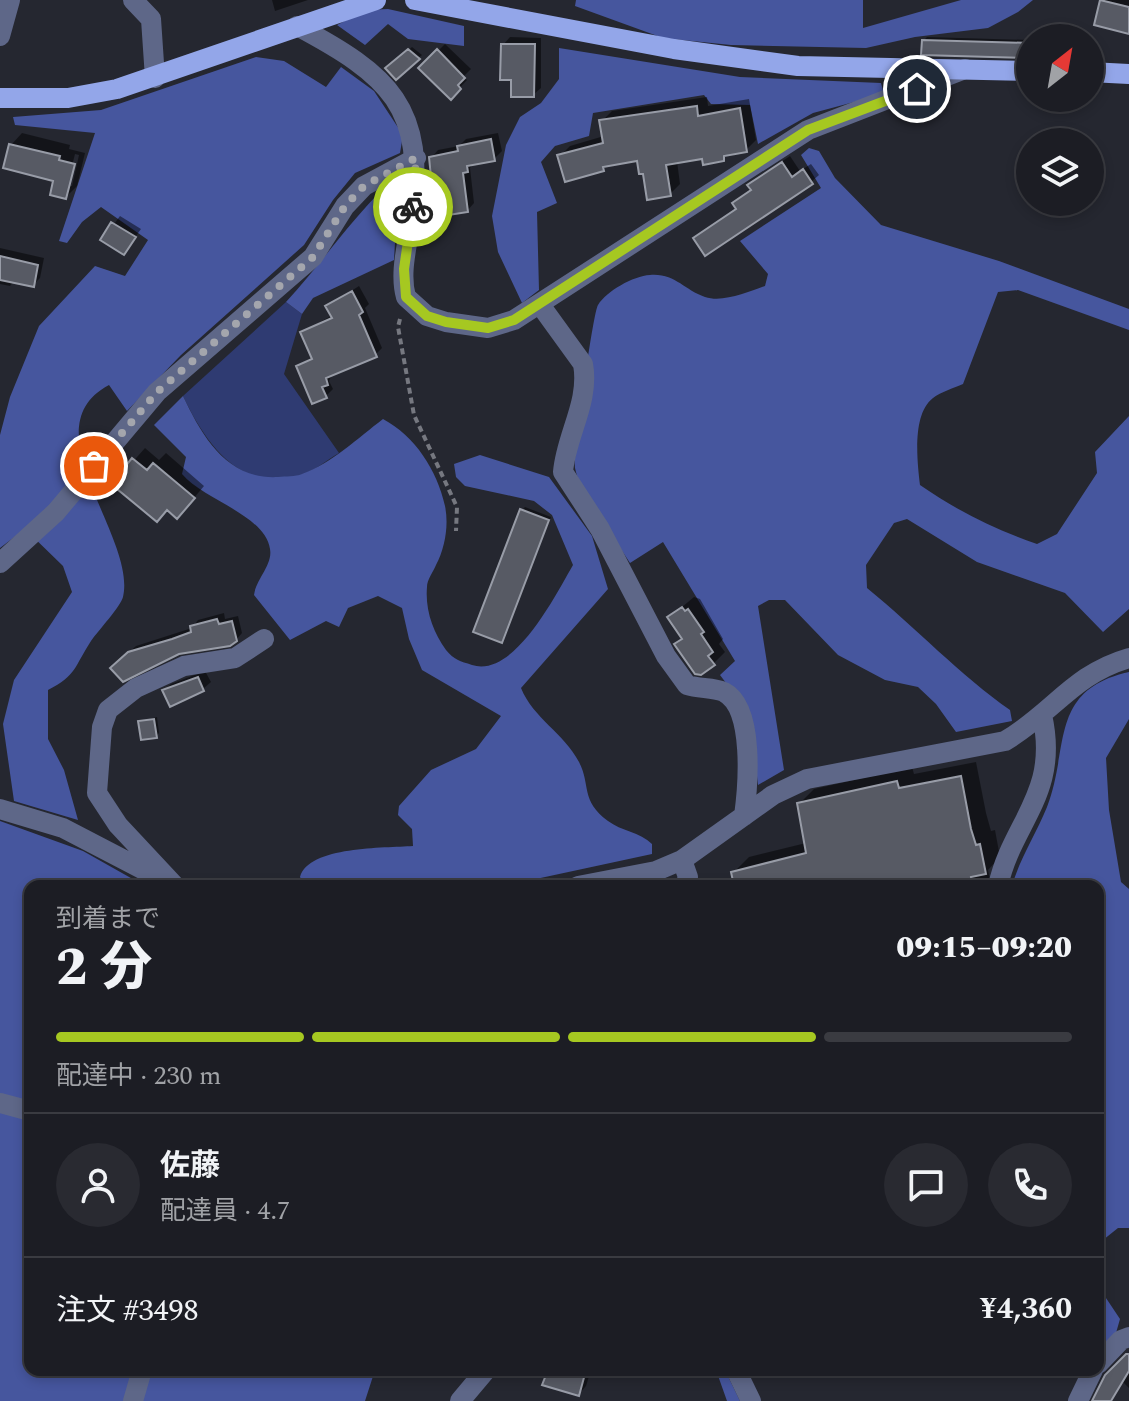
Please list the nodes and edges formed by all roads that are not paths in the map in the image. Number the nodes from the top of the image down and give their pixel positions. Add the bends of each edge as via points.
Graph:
1 (10, 0) edge
2 (133, 0) edge
3 (376, 0) edge
4 (417, 0) edge
5 (297, 26) junction
6 (0, 36) edge
7 (965, 69) junction
8 (1016, 71) edge
9 (1104, 73) edge
10 (1129, 74) edge
11 (155, 78) junction
12 (0, 98) edge
13 (416, 158) junction
14 (541, 306) junction
15 (0, 563) edge
16 (264, 639) dead end
17 (1129, 658) edge
18 (1042, 715) junction
19 (0, 809) edge
20 (744, 816) junction
21 (682, 860) junction
22 (163, 880) edge
23 (169, 880) edge
24 (609, 880) edge
25 (687, 880) edge
26 (999, 880) edge
27 (0, 1103) edge
28 (24, 1109) edge
29 (1129, 1337) edge
30 (1104, 1358) edge
31 (140, 1376) edge
32 (481, 1376) edge
33 (739, 1376) edge
34 (1090, 1376) edge
35 (133, 1401) edge
36 (460, 1401) edge
37 (751, 1401) edge
38 (1078, 1401) edge

1 - 6 street
2 - 11 street via 151,19
3 - 5 main road
4 - 7 main road via 674,49 798,66
5 - 11 main road
5 - 13 street via 363,63 387,88 402,111
7 - 8 main road
7 - 14 street via 808,130
9 - 10 main road
11 - 12 main road via 68,98
13 - 14 street via 404,269 406,297 427,316 488,328
13 - 15 street via 364,186 313,257 157,392 56,512
14 - 20 street via 583,364 585,375 563,472 687,685 727,693 737,705 749,774
16 - 23 street via 235,658 184,666 136,688 108,710 97,793 118,825
17 - 18 street via 1090,672
18 - 20 street via 1005,741 807,779
18 - 26 street via 1045,760 1037,801
19 - 22 street via 63,828
20 - 21 street
21 - 24 street
21 - 25 street
27 - 28 street
29 - 30 street
31 - 35 street
32 - 36 street
33 - 37 street
34 - 38 street

